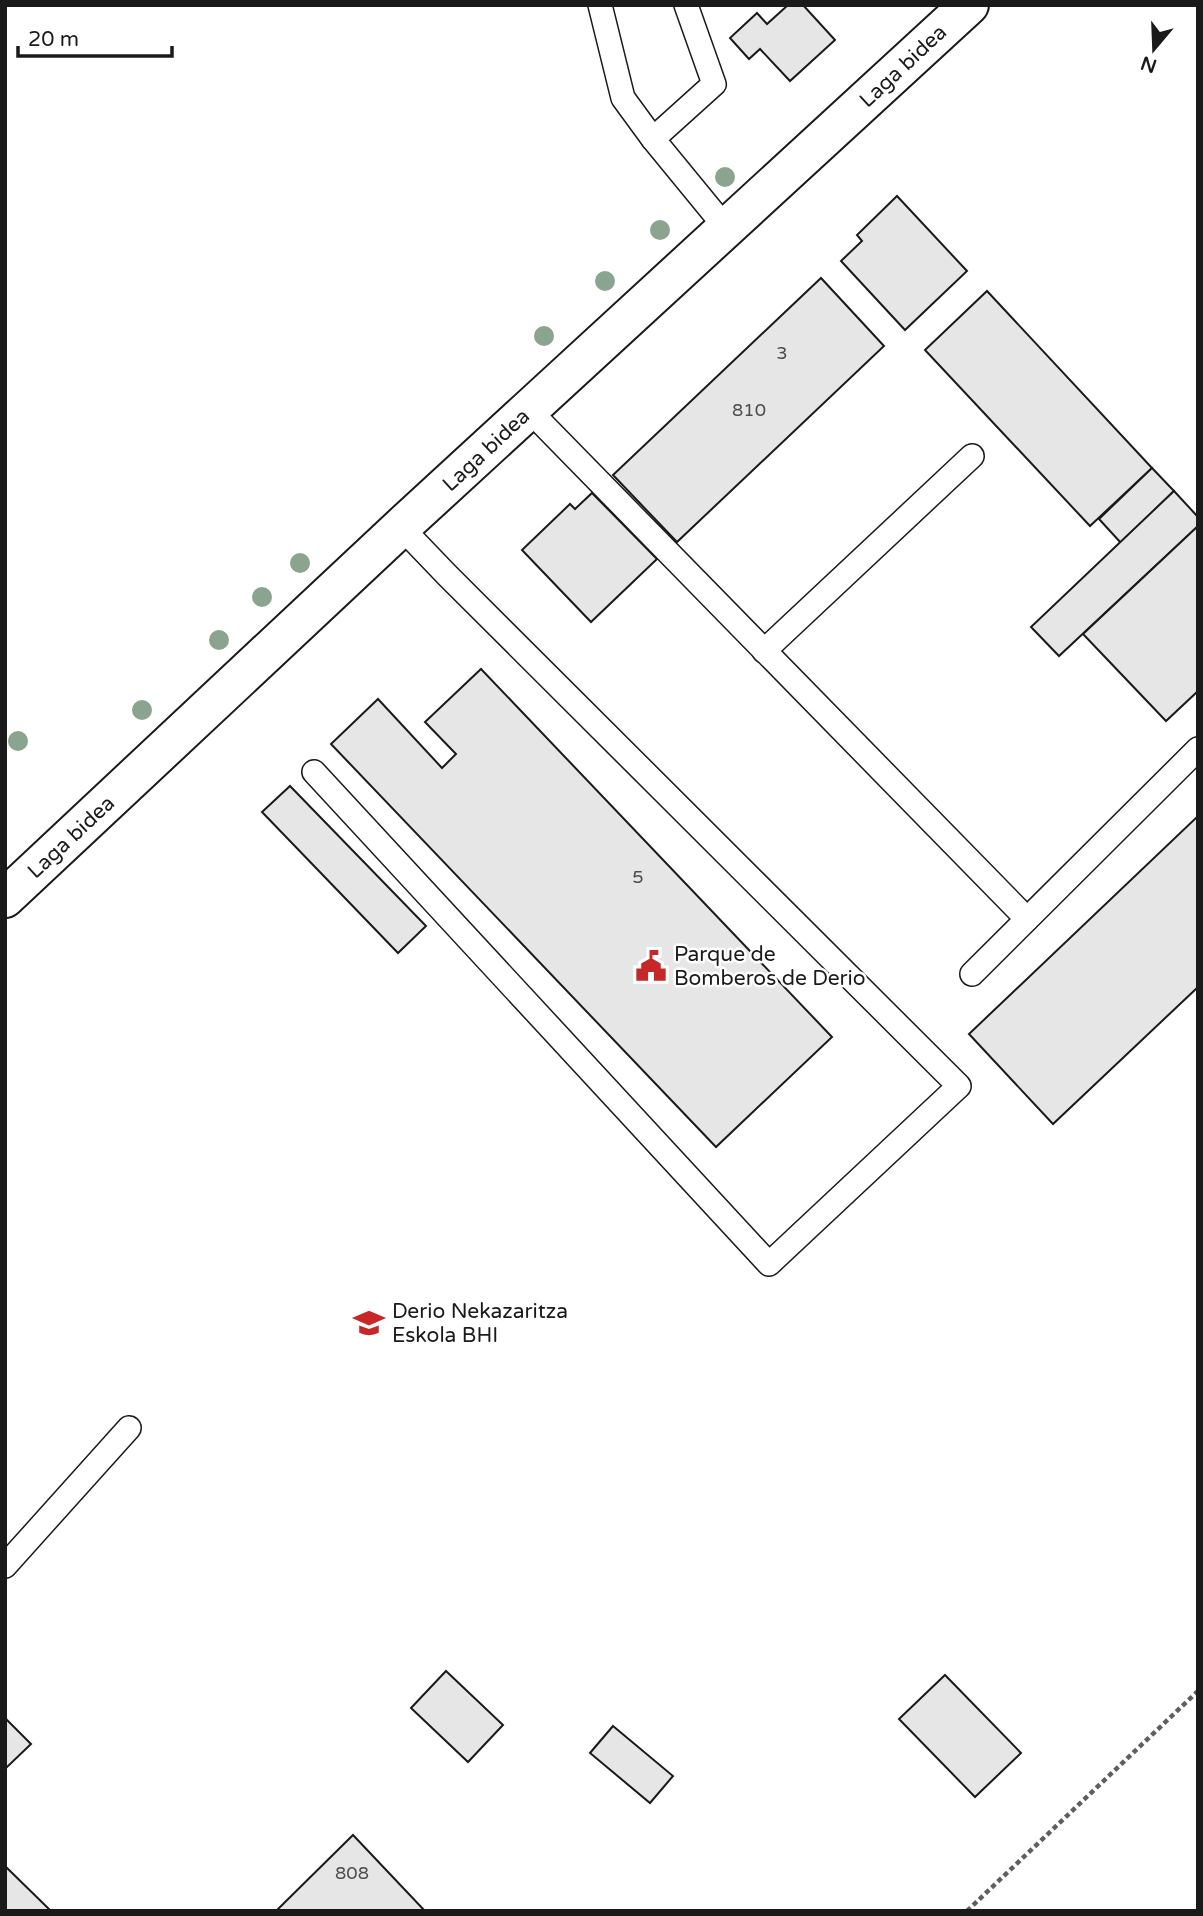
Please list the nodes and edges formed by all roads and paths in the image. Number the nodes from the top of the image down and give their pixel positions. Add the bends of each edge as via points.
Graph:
1 (600, 5) edge
2 (686, 5) edge
3 (969, 5) edge
4 (653, 139) junction
5 (726, 228) junction
6 (529, 410) junction
7 (971, 456) dead end
8 (401, 527) junction
9 (765, 651) junction
10 (1198, 749) edge
11 (314, 772) dead end
12 (5, 898) edge
13 (1027, 919) junction
14 (972, 974) dead end
15 (130, 1428) dead end
16 (5, 1566) edge
17 (1198, 1691) edge
18 (967, 1911) edge

1 - 4 lane via 623,97
2 - 4 lane via 714,83
3 - 5 street, Laga bidea
4 - 5 lane
5 - 6 street, Laga bidea
6 - 8 street, Laga bidea
6 - 9 lane
7 - 9 lane
8 - 11 lane via 959,1086 769,1264
8 - 12 street, Laga bidea
9 - 13 lane
10 - 13 lane
13 - 14 lane
15 - 16 lane
17 - 18 path

